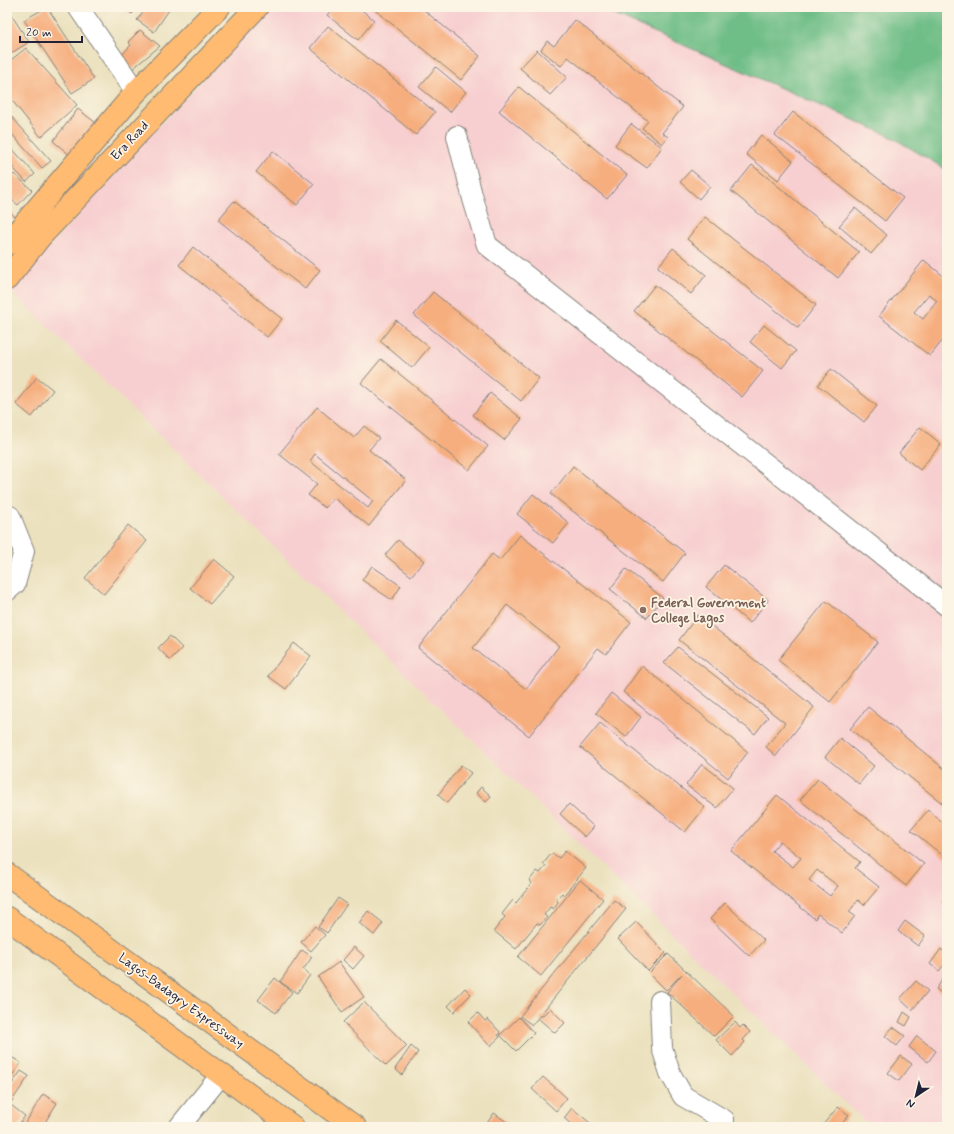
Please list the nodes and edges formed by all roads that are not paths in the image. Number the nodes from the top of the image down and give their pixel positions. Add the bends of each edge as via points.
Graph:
1 (78, 7) edge
2 (219, 7) edge
3 (257, 7) edge
4 (136, 92) junction
5 (457, 136) dead end
6 (7, 244) edge
7 (7, 279) edge
8 (10, 516) dead end
9 (7, 591) edge
10 (947, 606) edge
11 (7, 874) edge
12 (7, 918) edge
13 (660, 1001) dead end
14 (221, 1075) junction
15 (179, 1127) edge
16 (293, 1127) edge
17 (354, 1127) edge
18 (723, 1127) edge

1 - 4 street
2 - 4 main road
3 - 7 main road, Era Road via 40,237
4 - 6 main road
5 - 10 street via 472,199 487,245
8 - 9 street via 24,551 15,584
11 - 17 main road, Lagos-Badagry Expressway
12 - 14 main road
13 - 18 street via 662,1048 670,1073 683,1096 724,1120
14 - 15 street
14 - 16 main road

